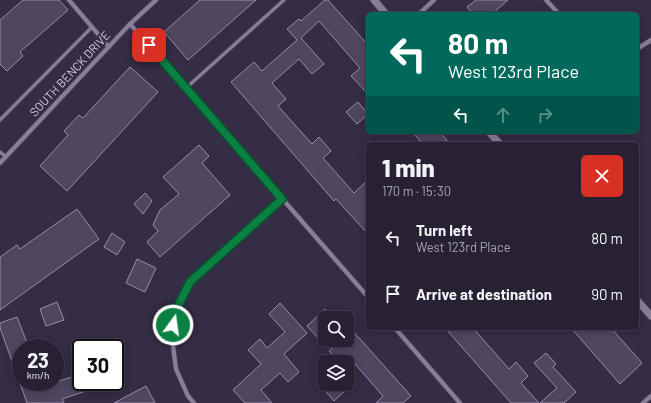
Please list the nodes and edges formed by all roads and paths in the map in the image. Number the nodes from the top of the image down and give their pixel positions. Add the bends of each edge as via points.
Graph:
1 (69, 0) edge
2 (156, 0) edge
3 (284, 0) edge
4 (374, 0) edge
5 (434, 0) edge
6 (546, 0) edge
7 (384, 12) edge
8 (421, 12) edge
9 (557, 12) edge
10 (130, 24) junction
11 (92, 27) junction
12 (651, 40) edge
13 (110, 47) junction
14 (639, 48) edge
15 (186, 88) junction
16 (0, 120) edge
17 (491, 134) edge
18 (498, 142) edge
19 (0, 152) edge
20 (6, 157) junction
21 (0, 163) edge
22 (282, 199) junction
23 (366, 295) edge
24 (639, 302) edge
25 (651, 316) edge
26 (397, 330) edge
27 (651, 396) edge
28 (194, 403) edge
29 (460, 403) edge
30 (643, 403) edge

1 - 11 street
2 - 10 street, SOUTH BENCK DRIVE
3 - 15 lane
4 - 7 street
5 - 8 street
6 - 9 street
10 - 13 street, SOUTH BENCK DRIVE
10 - 15 street
11 - 13 street
11 - 16 lane
12 - 14 street
13 - 20 street, SOUTH BENCK DRIVE
15 - 22 street
17 - 18 street
19 - 20 lane
20 - 21 street, SOUTH BENCK DRIVE
22 - 23 street
22 - 28 street via 190,282 175,312 172,338 176,369 188,396
24 - 25 street
26 - 29 street
27 - 30 street

